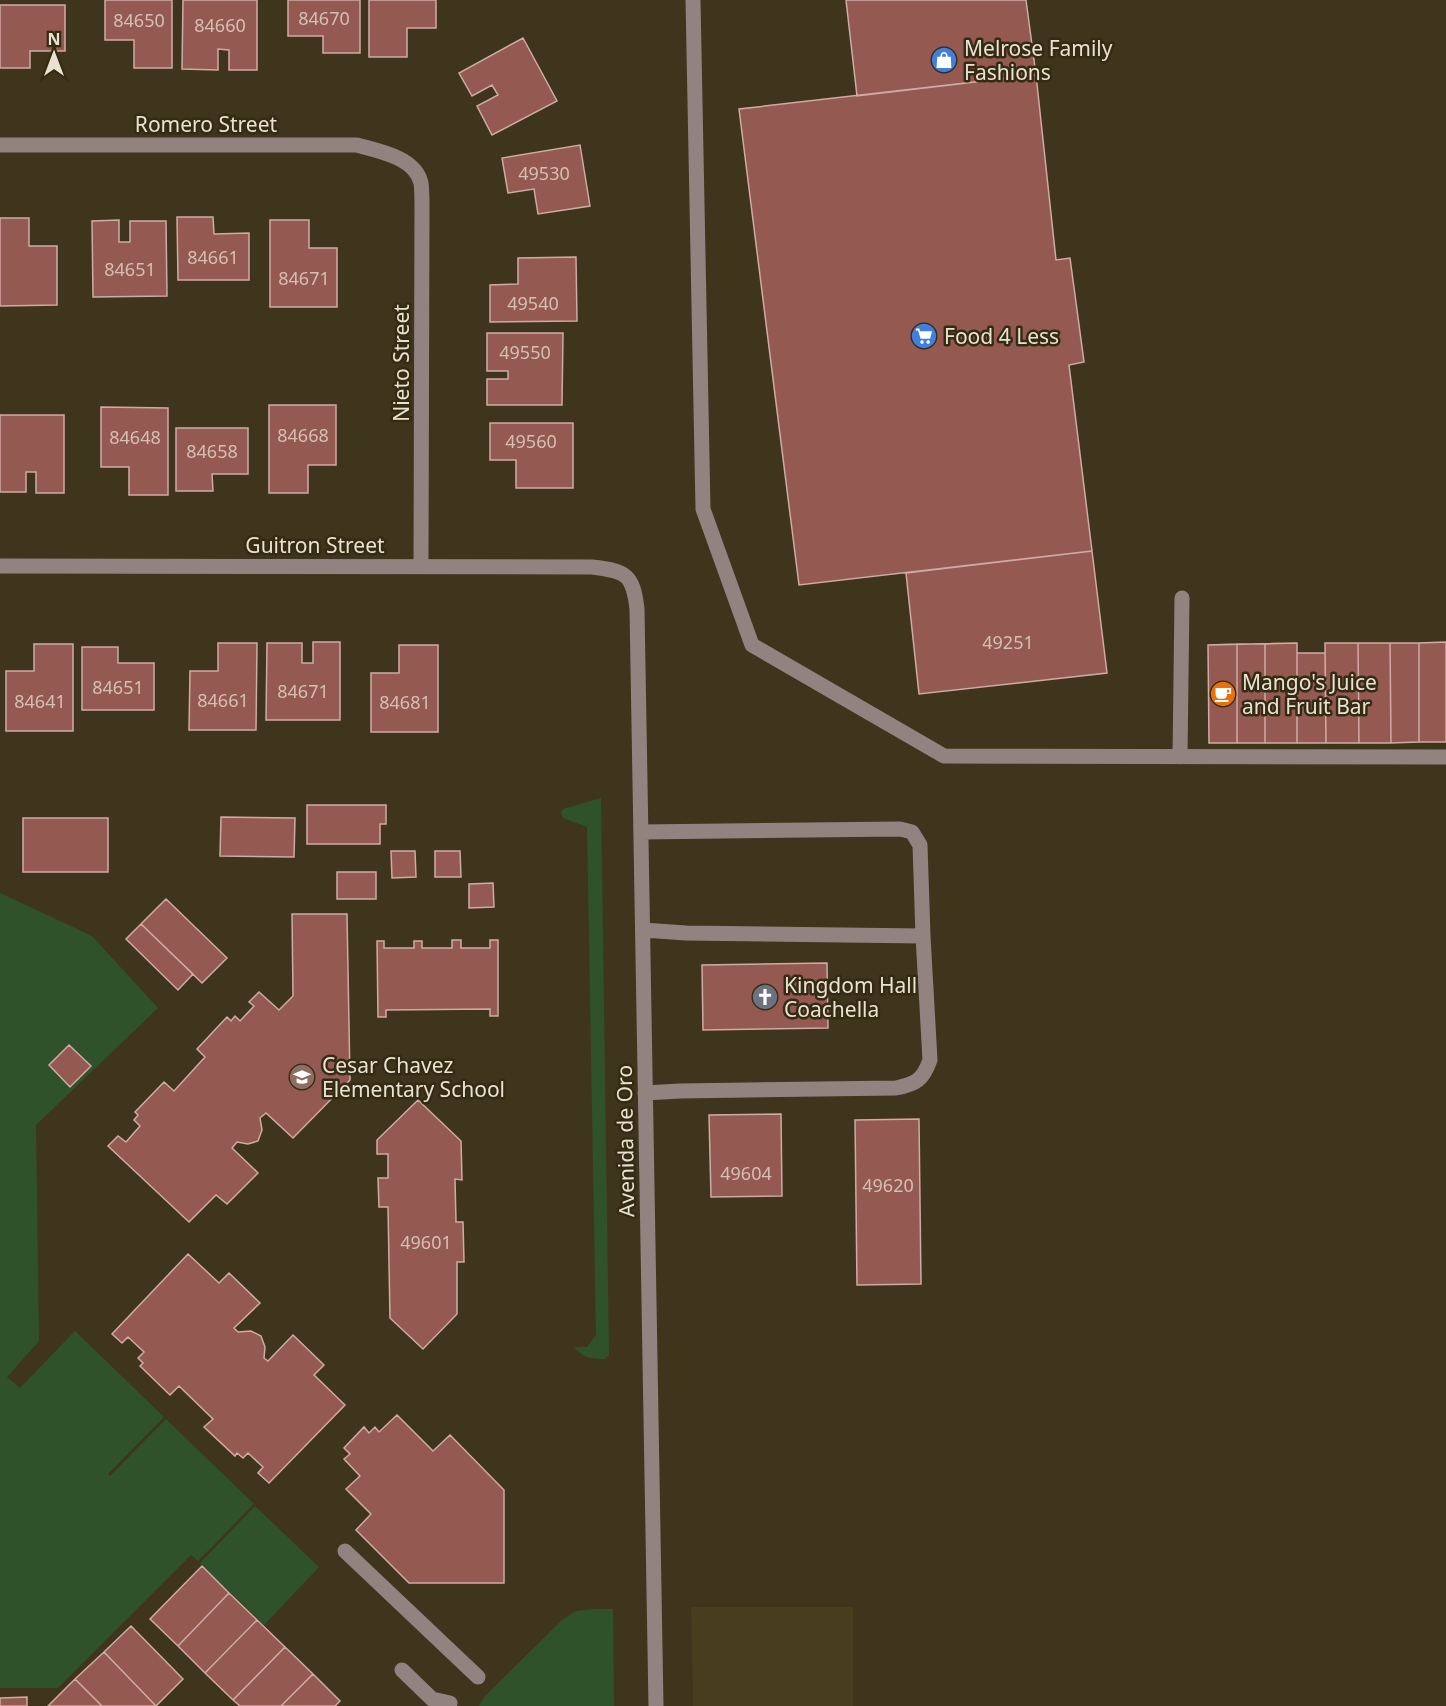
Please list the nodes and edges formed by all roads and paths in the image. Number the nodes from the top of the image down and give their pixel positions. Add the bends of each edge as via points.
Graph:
1 (693, 0) edge
2 (0, 145) edge
3 (409, 164) joint
4 (0, 566) edge
5 (421, 566) junction
6 (628, 577) joint
7 (1182, 598) dead end
8 (1180, 756) junction
9 (1446, 757) edge
10 (641, 832) junction
11 (643, 930) junction
12 (923, 936) junction
13 (645, 1093) junction
14 (345, 1551) dead end
15 (402, 1670) dead end
16 (478, 1677) dead end
17 (450, 1703) dead end
18 (656, 1706) edge

1 - 8 street via 703,509 752,645 944,756
2 - 3 street, Romero Street via 357,145
3 - 5 street, Nieto Street via 421,181 422,207
4 - 5 street, Guitron Street
5 - 6 street, Guitron Street via 592,567
6 - 10 street, Avenida de Oro via 635,588 637,609
7 - 8 street
8 - 9 street
10 - 11 street, Avenida de Oro
10 - 12 street via 912,832 920,845
11 - 12 street
11 - 13 street, Avenida de Oro
12 - 13 street via 930,1060 925,1075 912,1084 896,1088
13 - 18 street, Avenida de Oro
14 - 16 street
15 - 17 street via 432,1699

